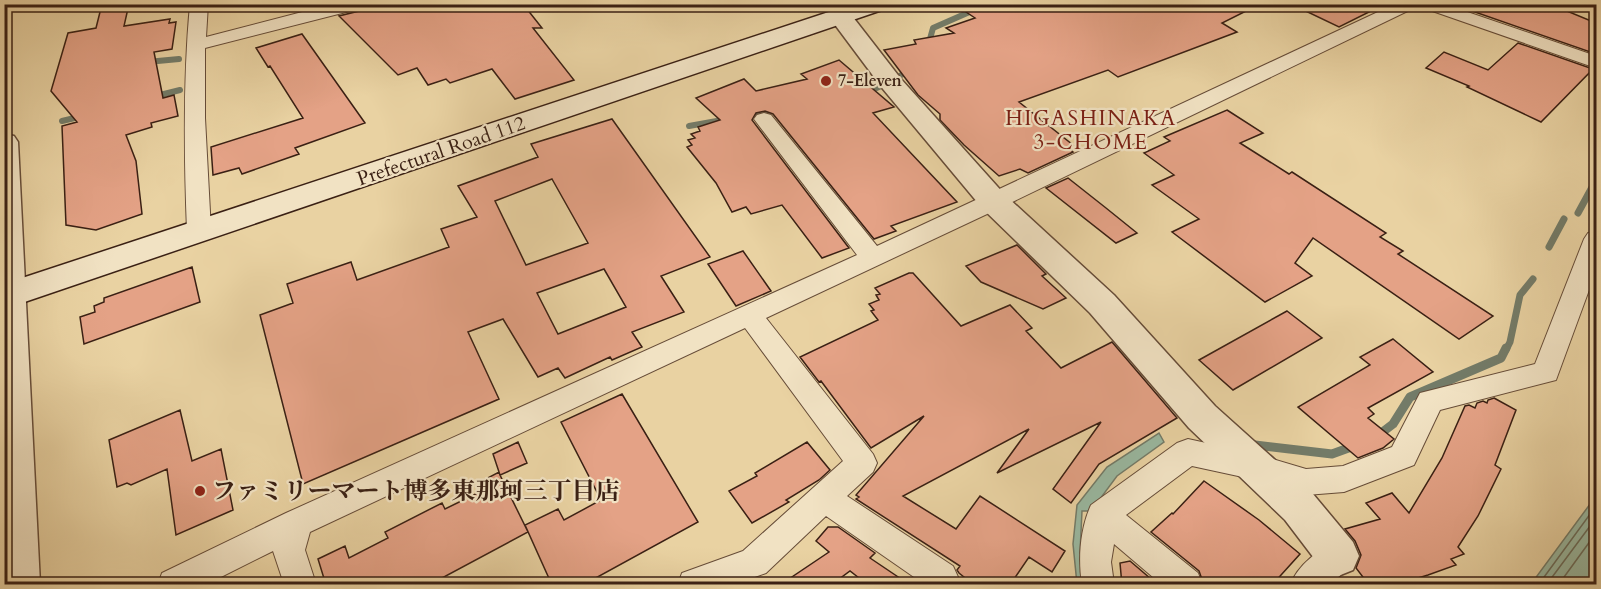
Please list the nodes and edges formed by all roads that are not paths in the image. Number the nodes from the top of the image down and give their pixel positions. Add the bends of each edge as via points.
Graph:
1 (199, 4) edge
2 (356, 4) edge
3 (877, 4) edge
4 (1410, 4) edge
5 (1425, 4) edge
6 (839, 11) edge
7 (195, 45) junction
8 (1596, 62) edge
9 (764, 119) dead end
10 (4, 142) edge
11 (994, 202) junction
12 (199, 231) junction
13 (1596, 239) edge
14 (873, 258) junction
15 (7, 296) edge
16 (749, 315) junction
17 (1252, 466) junction
18 (825, 498) junction
19 (1102, 515) junction
20 (297, 523) junction
21 (1338, 556) joint
22 (941, 577) dead end
23 (19, 585) edge
24 (174, 585) edge
25 (300, 585) edge
26 (694, 585) edge
27 (1098, 585) edge
28 (1186, 585) edge
29 (1307, 585) edge

1 - 7 street
2 - 7 street
3 - 6 street, Prefectural Road 112
4 - 11 street
5 - 8 street
6 - 11 street via 892,84
6 - 12 street, Prefectural Road 112
7 - 12 street via 193,128
9 - 14 street
10 - 15 street
11 - 14 street
11 - 17 street via 1102,304 1202,417
12 - 15 street, Prefectural Road 112
13 - 17 street via 1546,372 1430,401 1403,456 1344,479 1306,482
14 - 16 street
15 - 23 street
16 - 18 street via 862,463
16 - 20 street
17 - 19 street via 1188,452
17 - 21 street via 1299,507
18 - 22 street
18 - 26 street via 754,562
19 - 27 street via 1095,562
19 - 28 street
20 - 24 street
20 - 25 street via 289,550
21 - 29 street

